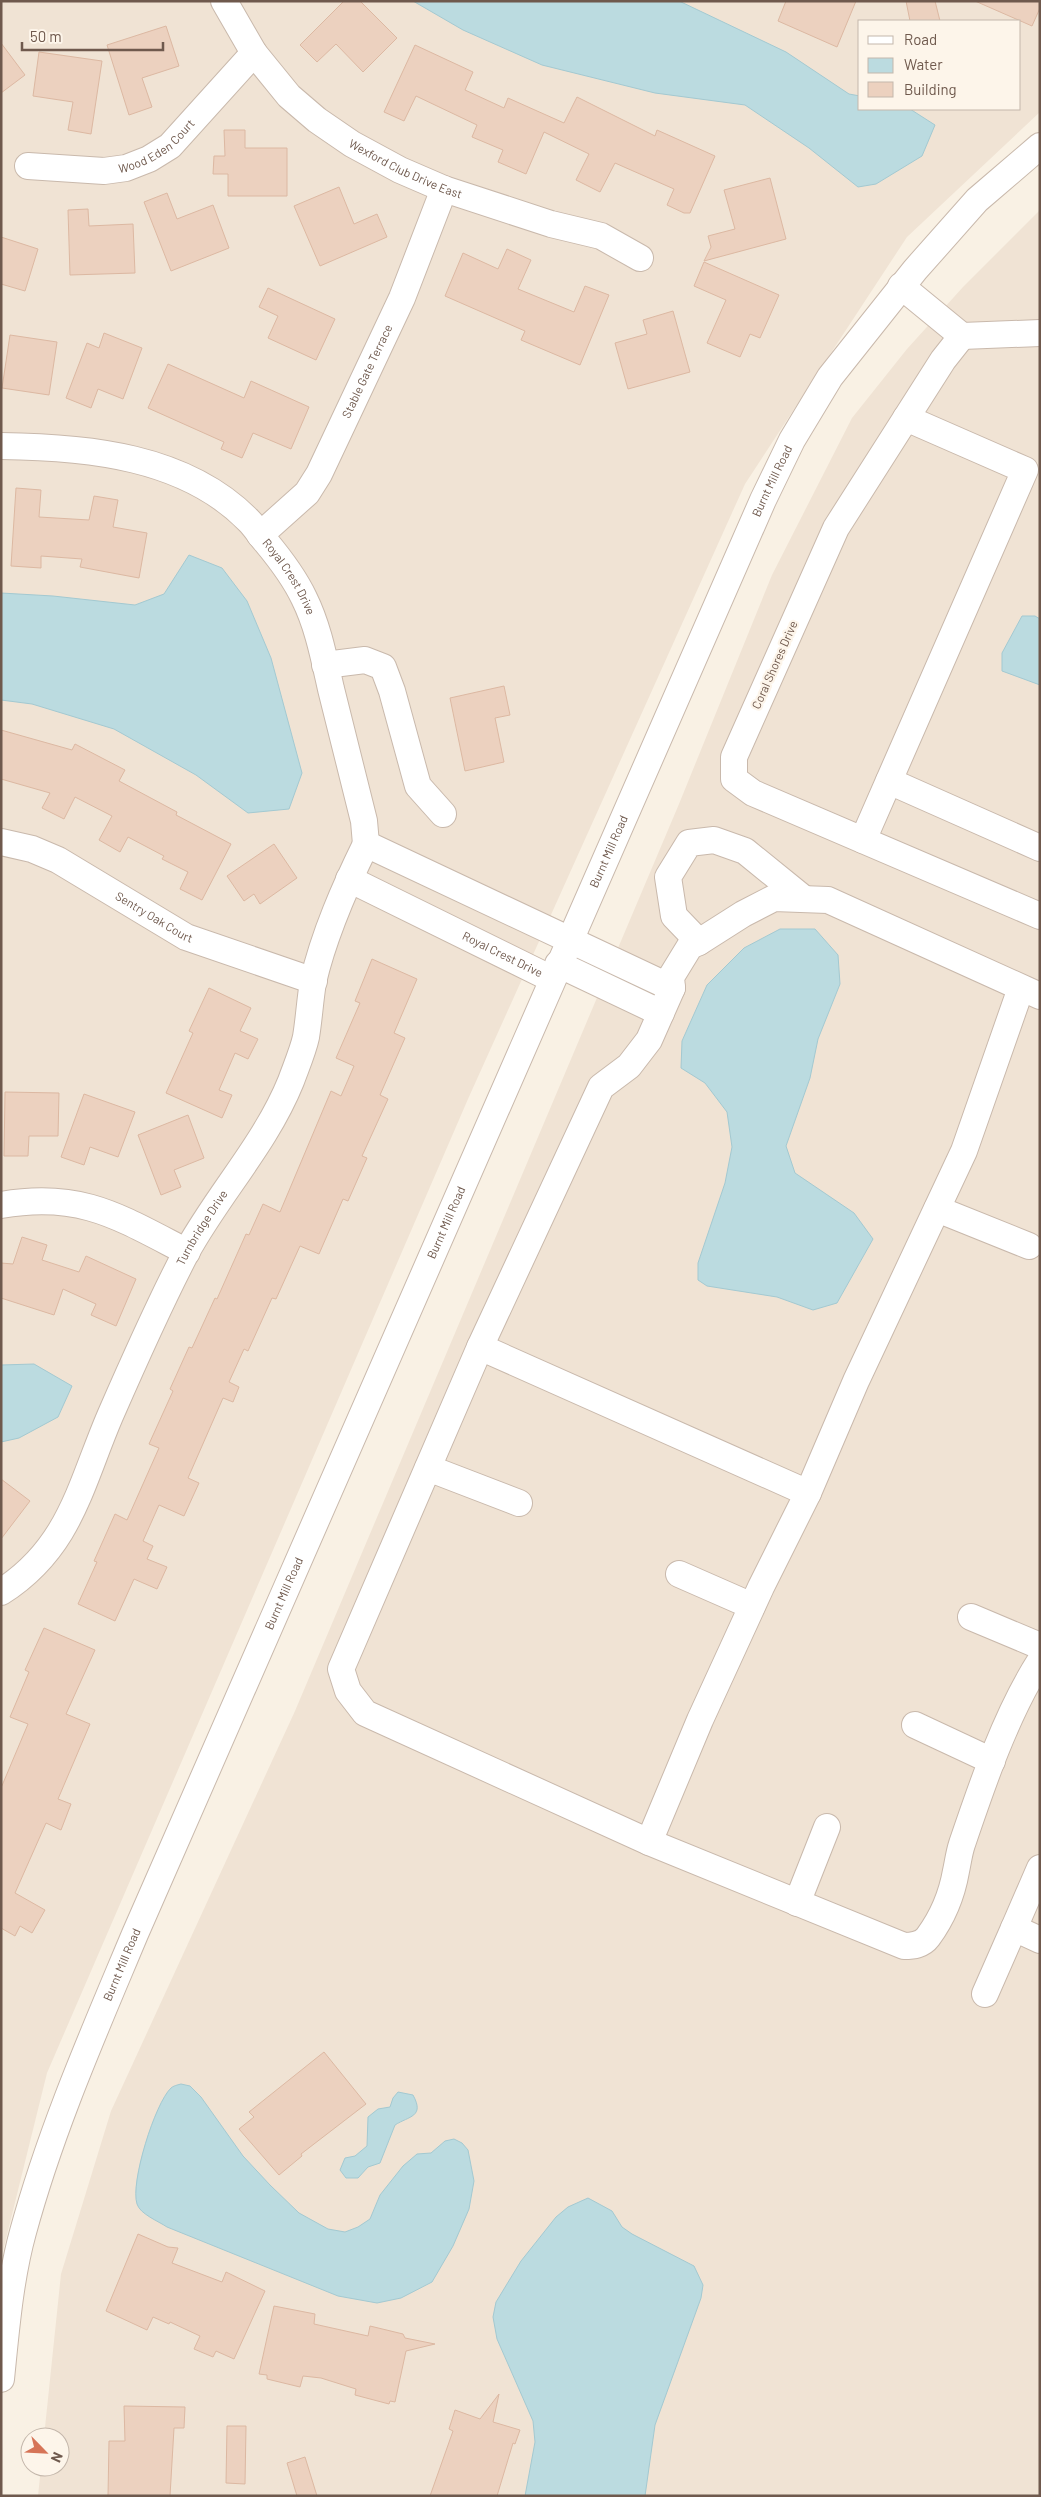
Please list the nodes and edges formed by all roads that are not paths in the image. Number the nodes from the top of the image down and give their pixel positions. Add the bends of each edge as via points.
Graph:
1 (224, 1) edge
2 (254, 53) junction
3 (1040, 146) edge
4 (28, 166) dead end
5 (444, 189) junction
6 (640, 258) dead end
7 (901, 286) junction
8 (1040, 333) edge
9 (962, 336) junction
10 (906, 418) junction
11 (1, 446) edge
12 (260, 535) junction
13 (326, 665) junction
14 (889, 781) junction
15 (443, 814) dead end
16 (863, 840) junction
17 (1, 842) edge
18 (366, 844) junction
19 (1040, 848) edge
20 (416, 869) junction
21 (349, 879) junction
22 (469, 893) junction
23 (803, 898) junction
24 (400, 904) junction
25 (1040, 916) edge
26 (453, 929) junction
27 (569, 940) junction
28 (700, 942) junction
29 (555, 972) junction
30 (314, 981) junction
31 (672, 988) junction
32 (1030, 992) edge
33 (661, 1013) junction
34 (1, 1205) edge
35 (937, 1209) junction
36 (1029, 1246) dead end
37 (187, 1252) junction
38 (480, 1347) junction
39 (428, 1468) junction
40 (808, 1493) junction
41 (519, 1503) dead end
42 (679, 1574) dead end
43 (1, 1592) edge
44 (752, 1606) junction
45 (971, 1617) dead end
46 (1040, 1646) edge
47 (1040, 1661) edge
48 (915, 1725) dead end
49 (992, 1761) junction
50 (828, 1827) dead end
51 (650, 1842) junction
52 (1040, 1868) edge
53 (797, 1903) junction
54 (1014, 1928) junction
55 (1040, 1940) edge
56 (985, 1994) dead end
57 (1, 2379) edge

1 - 2 street, Wexford Club Drive East
2 - 4 street, Wood Eden Court via 170,146 149,159 126,168 104,171
2 - 5 street, Wexford Club Drive East via 289,96 317,120 400,170
3 - 7 street, Burnt Mill Road via 977,200
5 - 6 street, Wexford Club Drive East via 551,224 601,236
5 - 12 street, Stable Gate Terrace via 402,298 319,474 307,493
7 - 9 street
7 - 27 street, Burnt Mill Road via 830,378 792,440 762,500
8 - 9 street
9 - 10 street, Coral Shores Drive
10 - 14 street via 1025,470
10 - 16 street, Coral Shores Drive via 836,528 734,757 734,779 753,793
11 - 12 street, Royal Crest Drive via 98,454 160,467 222,499 249,521
12 - 13 street, Royal Crest Drive via 288,568 305,599
13 - 15 street via 365,660 383,667 418,786
13 - 18 street, Royal Crest Drive via 364,821
14 - 16 street
14 - 19 street
16 - 25 street, Coral Shores Drive
17 - 30 street, Sentry Oak Court via 32,849 58,860 186,937
18 - 20 street
18 - 21 street, Turnbridge Drive
20 - 22 street
20 - 24 street
21 - 24 street, Royal Crest Drive
21 - 30 street, Turnbridge Drive
22 - 26 street, Royal Crest Drive
22 - 27 street
23 - 28 street via 774,898
23 - 28 street via 745,851 714,840 689,844 668,877 674,916
23 - 32 street via 828,900
24 - 26 street, Royal Crest Drive
26 - 29 street, Royal Crest Drive
27 - 29 street, Burnt Mill Road
27 - 31 street
28 - 31 street via 690,946 682,958 671,977
29 - 33 street, Royal Crest Drive
29 - 57 street, Burnt Mill Road via 135,1934 64,2104 22,2234 7,2315
30 - 37 street, Turnbridge Drive via 305,1039 290,1082 273,1118
31 - 33 street
32 - 35 street
33 - 38 street via 649,1040 629,1066 601,1087
34 - 37 street via 28,1200 80,1204 110,1212
35 - 36 street
35 - 40 street
37 - 43 street, Turnbridge Drive via 125,1381 69,1519 40,1561
38 - 39 street
38 - 40 street
39 - 41 street
39 - 51 street via 341,1669 348,1691 365,1713
40 - 44 street
42 - 44 street
44 - 51 street via 700,1720
45 - 46 street
47 - 49 street via 1029,1678
48 - 49 street
49 - 53 street via 961,1847 950,1893 926,1940 916,1946 893,1943
50 - 53 street
51 - 53 street
52 - 54 street
54 - 55 street
54 - 56 street

